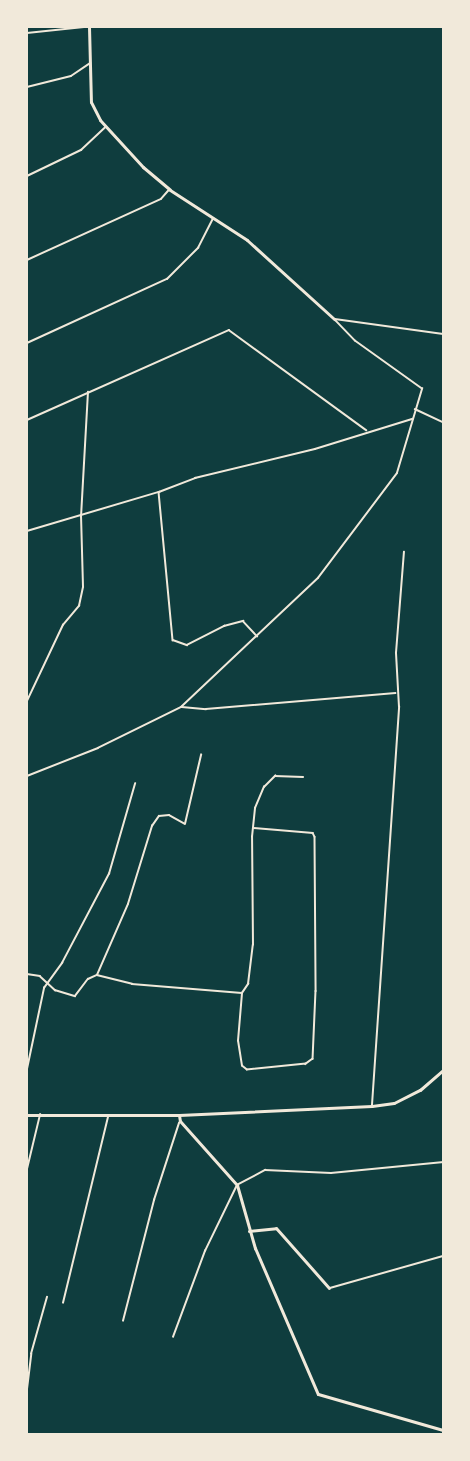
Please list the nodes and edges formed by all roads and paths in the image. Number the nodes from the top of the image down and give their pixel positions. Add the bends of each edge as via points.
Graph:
1 (86, 27) edge
2 (27, 33) edge
3 (90, 63) junction
4 (27, 87) edge
5 (106, 126) junction
6 (27, 176) edge
7 (170, 190) junction
8 (213, 219) junction
9 (27, 260) edge
10 (334, 319) junction
11 (443, 334) edge
12 (27, 343) edge
13 (88, 391) junction
14 (415, 409) junction
15 (413, 419) junction
16 (27, 420) edge
17 (443, 422) edge
18 (367, 432) junction
19 (159, 492) junction
20 (81, 517) junction
21 (27, 531) edge
22 (404, 552) dead end
23 (258, 637) junction
24 (396, 693) junction
25 (27, 700) edge
26 (181, 707) junction
27 (201, 755) dead end
28 (27, 776) edge
29 (303, 777) dead end
30 (135, 784) dead end
31 (254, 828) junction
32 (27, 974) edge
33 (97, 975) junction
34 (48, 983) junction
35 (242, 993) junction
36 (27, 1069) edge
37 (443, 1070) edge
38 (372, 1106) junction
39 (27, 1114) edge
40 (40, 1115) junction
41 (108, 1115) junction
42 (179, 1115) junction
43 (180, 1121) junction
44 (443, 1162) edge
45 (27, 1169) edge
46 (237, 1185) junction
47 (249, 1231) junction
48 (443, 1256) edge
49 (329, 1288) joint
50 (47, 1297) dead end
51 (63, 1303) dead end
52 (123, 1321) dead end
53 (173, 1337) dead end
54 (27, 1389) edge
55 (443, 1430) edge

1 - 2 lane
1 - 3 street
3 - 4 lane via 71,76
3 - 5 street via 91,102
5 - 6 lane via 81,150
5 - 7 street
7 - 8 street
7 - 9 lane via 161,199
8 - 10 street via 247,240
8 - 12 lane via 198,248 167,279
10 - 11 lane
10 - 14 lane via 355,341 422,389
13 - 16 lane
13 - 18 lane via 229,330 365,426
13 - 20 lane
14 - 15 lane
14 - 17 lane
15 - 18 lane
15 - 23 lane via 397,473 338,555
18 - 19 lane via 315,450 195,478
19 - 20 lane
19 - 23 lane via 173,640 187,645 234,621 243,621
20 - 21 lane
20 - 25 lane via 83,587 79,606 63,625
22 - 24 lane
23 - 26 lane
24 - 26 lane via 206,709
24 - 38 lane via 399,707
26 - 28 lane via 98,748
27 - 33 lane via 185,824 169,815 159,816 152,826 128,904
29 - 31 lane via 275,776 264,787 255,808
30 - 34 lane via 109,873
31 - 35 lane via 253,945 248,984
31 - 35 lane via 313,833 315,837 318,874 313,1059 306,1064 248,1070 242,1066 238,1041
32 - 34 lane via 40,975
33 - 34 lane via 88,979 75,996
33 - 35 lane via 132,984
34 - 36 lane via 39,1000
37 - 38 street via 420,1090 394,1103
38 - 42 street
39 - 40 street
40 - 41 street
40 - 45 lane
41 - 42 street
41 - 51 lane
42 - 43 street
43 - 46 street
43 - 52 lane via 154,1200
44 - 46 lane via 331,1173 265,1170
46 - 47 street
46 - 53 lane via 210,1240
47 - 49 street via 276,1228
47 - 55 street via 311,1383 326,1398
48 - 49 lane
50 - 54 lane via 31,1353

